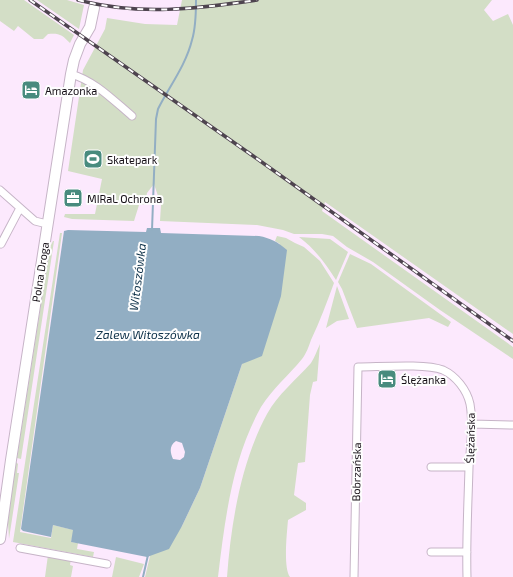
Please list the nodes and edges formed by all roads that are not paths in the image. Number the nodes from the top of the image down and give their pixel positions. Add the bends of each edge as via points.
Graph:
1 (94, 8) dead end
2 (71, 74) junction
3 (132, 116) dead end
4 (0, 190) edge
5 (20, 208) junction
6 (47, 224) junction
7 (1, 244) dead end
8 (358, 367) joint
9 (472, 424) junction
10 (513, 425) edge
11 (432, 467) dead end
12 (469, 467) junction
13 (3, 496) edge
14 (0, 539) edge
15 (20, 548) dead end
16 (431, 552) dead end
17 (467, 552) junction
18 (107, 564) dead end
19 (354, 577) edge
20 (467, 577) edge

1 - 2 street, Polna Droga via 90,27 80,44
2 - 3 street via 100,89
2 - 6 street, Polna Droga
4 - 5 street
5 - 6 street via 35,221
5 - 7 street
6 - 13 street, Polna Droga
8 - 9 street, Ślężańska via 412,366 444,370 465,390
8 - 19 street, Bobrzańska
9 - 10 street
9 - 12 street, Ślężańska
11 - 12 street
12 - 17 street, Ślężańska
13 - 14 street, Polna Droga
15 - 18 street
16 - 17 street
17 - 20 street, Ślężańska

